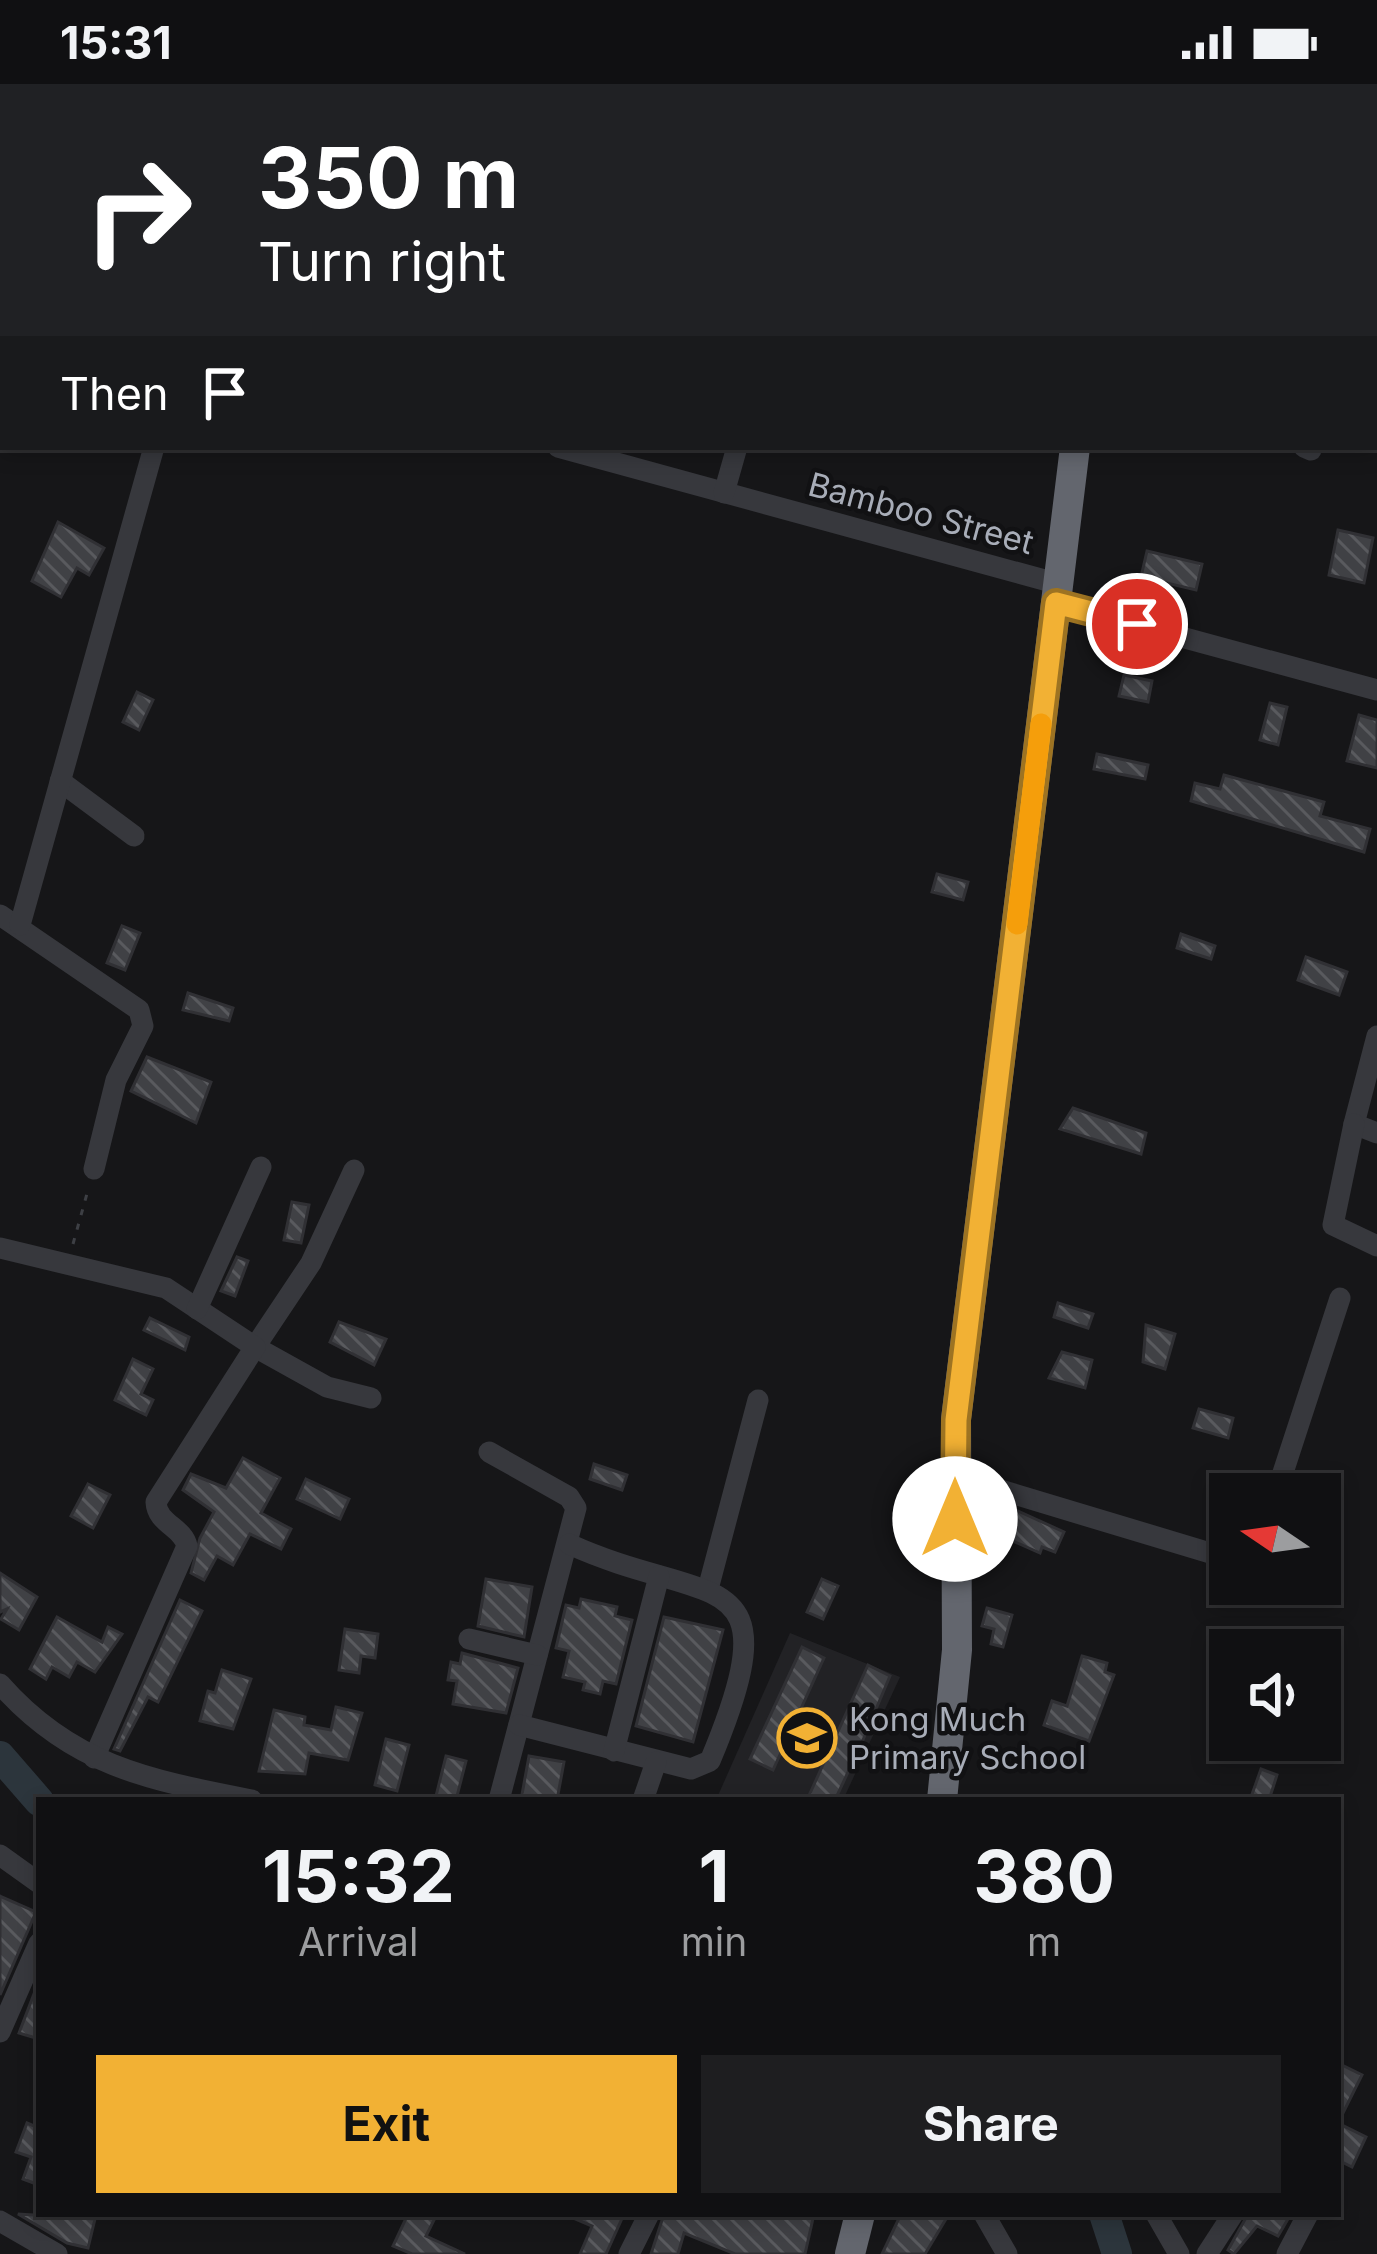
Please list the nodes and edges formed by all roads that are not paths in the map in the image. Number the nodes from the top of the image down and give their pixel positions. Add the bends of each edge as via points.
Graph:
1 (153, 450) edge
2 (569, 450) edge
3 (736, 450) edge
4 (1075, 450) edge
5 (724, 493) junction
6 (1058, 593) junction
7 (1377, 690) edge
8 (60, 781) junction
9 (134, 836) dead end
10 (10, 920) edge
11 (1377, 1036) edge
12 (1354, 1124) junction
13 (1377, 1133) edge
14 (261, 1167) dead end
15 (94, 1169) road end
16 (354, 1170) dead end
17 (1377, 1246) edge
18 (0, 1248) edge
19 (1340, 1298) dead end
20 (197, 1309) junction
21 (255, 1347) junction
22 (371, 1398) dead end
23 (758, 1400) dead end
24 (489, 1452) dead end
25 (1283, 1473) edge
26 (954, 1476) junction
27 (569, 1544) junction
28 (1209, 1553) edge
29 (659, 1576) junction
30 (708, 1589) junction
31 (470, 1639) dead end
32 (537, 1655) junction
33 (0, 1684) edge
34 (519, 1725) junction
35 (614, 1751) junction
36 (94, 1758) junction
37 (656, 1762) junction
38 (237, 1797) edge
39 (500, 1797) edge
40 (644, 1797) edge
41 (942, 1797) edge
42 (0, 1856) edge
43 (36, 1880) edge
44 (36, 1949) edge
45 (0, 2032) edge
46 (648, 2217) edge
47 (859, 2217) edge
48 (986, 2217) edge
49 (1158, 2217) edge
50 (1231, 2217) edge
51 (1306, 2217) edge
52 (0, 2221) edge
53 (57, 2254) edge
54 (629, 2254) edge
55 (850, 2254) edge
56 (1007, 2254) edge
57 (1179, 2254) edge
58 (1207, 2254) edge
59 (1287, 2254) edge

1 - 8 street
2 - 5 street, Bamboo Street
3 - 5 street
4 - 6 highway
5 - 6 street, Bamboo Street
6 - 7 street, Bamboo Street
6 - 26 highway
8 - 9 street
8 - 10 street
10 - 15 street via 139,1010 142,1026 116,1080
11 - 12 street
12 - 13 street
12 - 17 street via 1333,1225
14 - 20 street
16 - 21 street via 311,1263
18 - 20 street via 166,1288
19 - 25 street
20 - 21 street
21 - 22 street via 327,1388
21 - 36 street via 161,1489 156,1509 187,1546
23 - 30 street
24 - 27 street via 573,1500
26 - 28 street
26 - 41 highway via 956,1651
27 - 29 street
27 - 32 street
29 - 30 street
29 - 35 street
30 - 37 street via 729,1599 744,1625 718,1740 702,1768
31 - 32 street
32 - 34 street
33 - 36 street via 55,1738
34 - 35 street
34 - 39 street
35 - 37 street
36 - 38 street
37 - 40 street
42 - 43 street
44 - 45 street
46 - 54 street
47 - 55 highway
48 - 56 street
49 - 57 street
50 - 58 street
51 - 59 street
52 - 53 street

